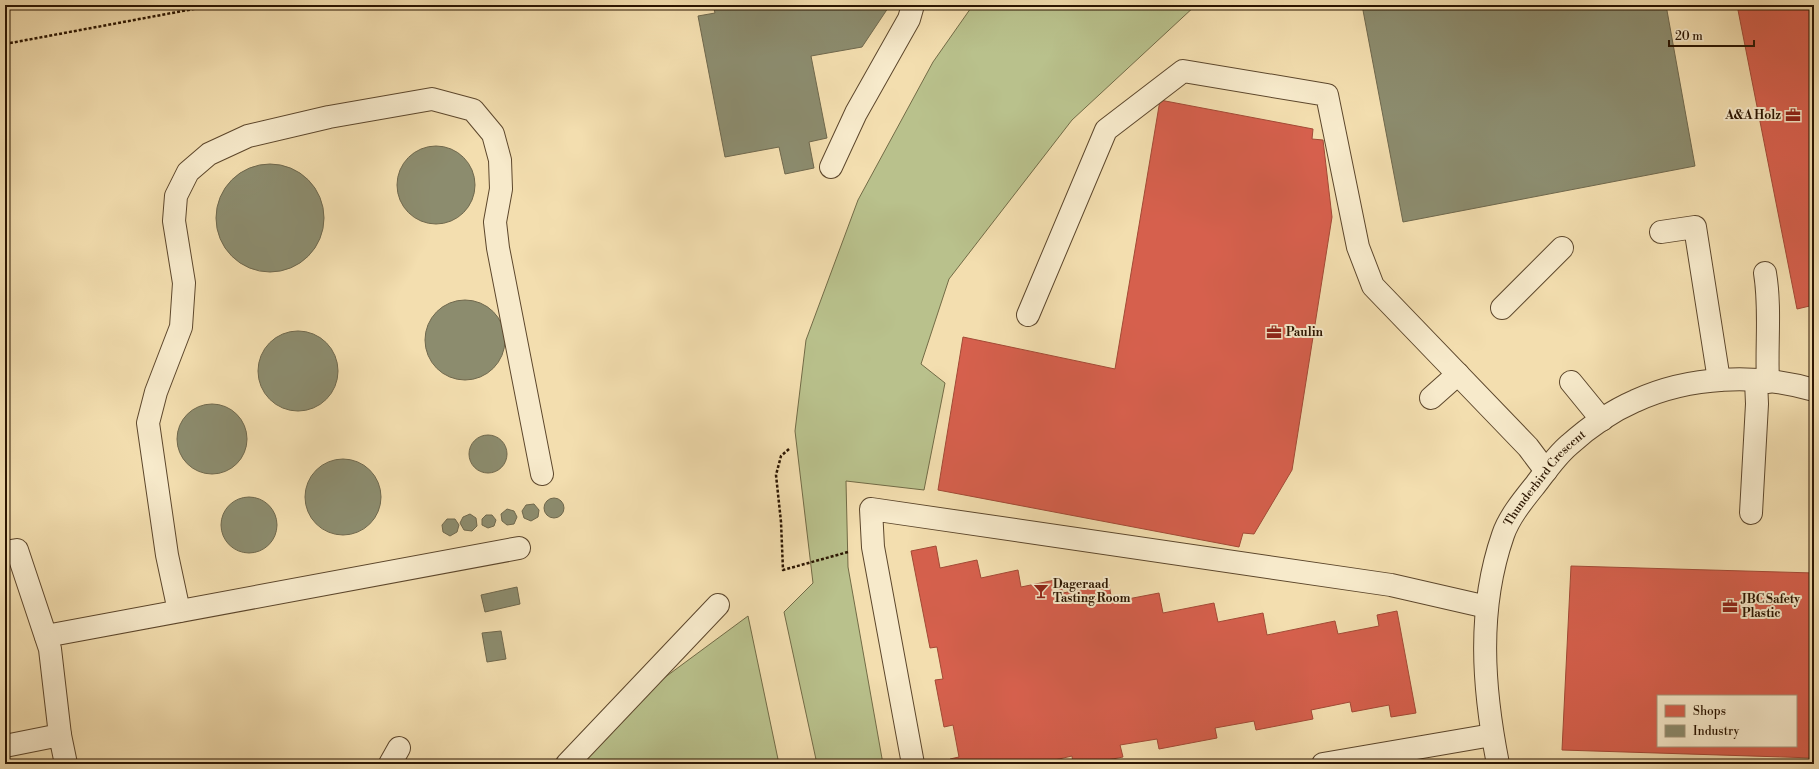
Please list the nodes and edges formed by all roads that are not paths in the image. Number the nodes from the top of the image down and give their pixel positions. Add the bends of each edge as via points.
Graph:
1 (913, 5) edge
2 (831, 167) dead end
3 (1661, 232) dead end
4 (1562, 248) dead end
5 (1765, 273) dead end
6 (1502, 308) dead end
7 (1028, 315) dead end
8 (1458, 374) junction
9 (1719, 380) junction
10 (1762, 381) junction
11 (1572, 382) dead end
12 (1814, 390) edge
13 (1431, 398) dead end
14 (1602, 420) junction
15 (1546, 471) junction
16 (542, 474) dead end
17 (1751, 513) dead end
18 (519, 548) dead end
19 (5, 552) edge
20 (718, 605) dead end
21 (1487, 607) junction
22 (179, 611) junction
23 (46, 636) junction
24 (60, 735) junction
25 (1492, 735) junction
26 (5, 746) edge
27 (66, 764) edge
28 (567, 764) edge
29 (913, 764) edge
30 (1323, 764) edge
31 (1498, 764) edge

1 - 2 street via 909,19 856,114
3 - 9 street via 1695,226
4 - 6 street
5 - 10 street via 1769,296
7 - 8 street via 1106,130 1183,71 1327,95 1358,247 1373,286
8 - 13 street
8 - 15 street via 1528,447
9 - 10 street, Thunderbird Crescent
9 - 14 street, Thunderbird Crescent via 1676,387 1635,401
10 - 12 street, Thunderbird Crescent via 1798,385
10 - 17 street via 1757,404
11 - 14 street
14 - 15 street, Thunderbird Crescent via 1569,445
15 - 21 street, Thunderbird Crescent via 1522,502 1504,534 1492,572
16 - 22 street via 498,248 496,222 501,189 500,160 493,134 473,110 432,99 329,117 248,136 209,154 188,172 176,196 174,221 184,284 181,328 156,392 148,423 167,555
18 - 22 street
19 - 23 street via 17,550
20 - 28 street
21 - 25 street, Thunderbird Crescent via 1484,637 1485,669
21 - 29 street via 1391,586 871,509 873,546
22 - 23 street
23 - 24 street via 50,649
24 - 26 street
24 - 27 street
25 - 30 street
25 - 31 street, Thunderbird Crescent

